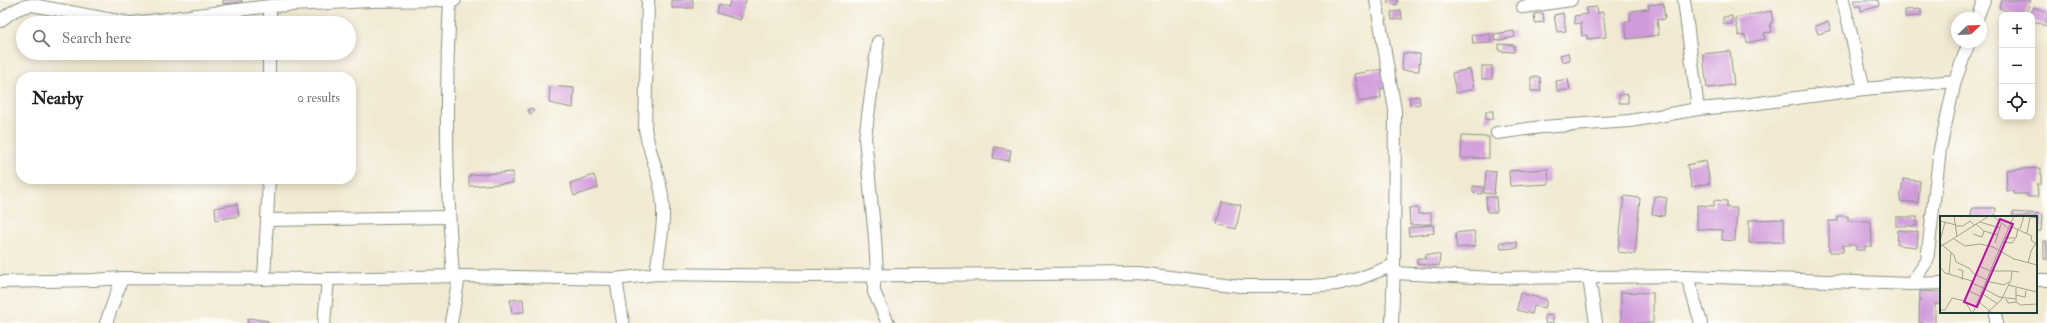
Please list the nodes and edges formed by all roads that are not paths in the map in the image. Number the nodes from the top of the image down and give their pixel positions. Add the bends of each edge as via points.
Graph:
1 (450, 0) edge
2 (455, 0) edge
3 (648, 0) edge
4 (1376, 0) edge
5 (1571, 0) edge
6 (1684, 0) edge
7 (1843, 0) edge
8 (1984, 0) edge
9 (24, 3) edge
10 (270, 6) junction
11 (1523, 7) dead end
12 (1979, 12) edge
13 (91, 16) edge
14 (189, 16) edge
15 (270, 16) edge
16 (0, 21) edge
17 (878, 42) dead end
18 (1966, 48) edge
19 (269, 60) edge
20 (268, 72) edge
21 (1954, 80) junction
22 (1864, 89) junction
23 (1698, 109) junction
24 (1497, 133) dead end
25 (269, 184) edge
26 (448, 217) junction
27 (266, 220) junction
28 (1394, 269) junction
29 (656, 274) junction
30 (877, 274) junction
31 (456, 276) junction
32 (1687, 276) junction
33 (122, 278) junction
34 (1589, 278) junction
35 (264, 279) junction
36 (328, 279) junction
37 (616, 279) junction
38 (0, 282) edge
39 (1940, 283) edge
40 (1911, 284) junction
41 (106, 323) edge
42 (324, 323) edge
43 (451, 323) edge
44 (622, 323) edge
45 (888, 323) edge
46 (1392, 323) edge
47 (1596, 323) edge
48 (1701, 323) edge

1 - 2 street
1 - 10 street
1 - 26 street via 447,64
3 - 29 street via 645,130 662,196 663,210
4 - 28 street via 1395,110
5 - 11 street
6 - 23 street
7 - 22 street
8 - 12 street
9 - 13 street
9 - 16 street
10 - 14 street
10 - 15 street
17 - 30 street via 865,138 872,191
18 - 21 street
19 - 20 street
21 - 22 street
21 - 40 street via 1940,149 1927,261
22 - 23 street
23 - 24 street via 1630,121
25 - 27 street
26 - 27 street
26 - 31 street
27 - 35 street
28 - 30 street via 1337,284 1309,286 1240,286 1138,273
28 - 34 street via 1494,278
28 - 46 street
29 - 30 street
29 - 37 street
30 - 45 street via 874,292
31 - 36 street
31 - 37 street
31 - 43 street
32 - 34 street
32 - 40 street
32 - 48 street
33 - 35 street
33 - 38 street
33 - 41 street
34 - 47 street
35 - 36 street
36 - 42 street
37 - 44 street
39 - 40 street

